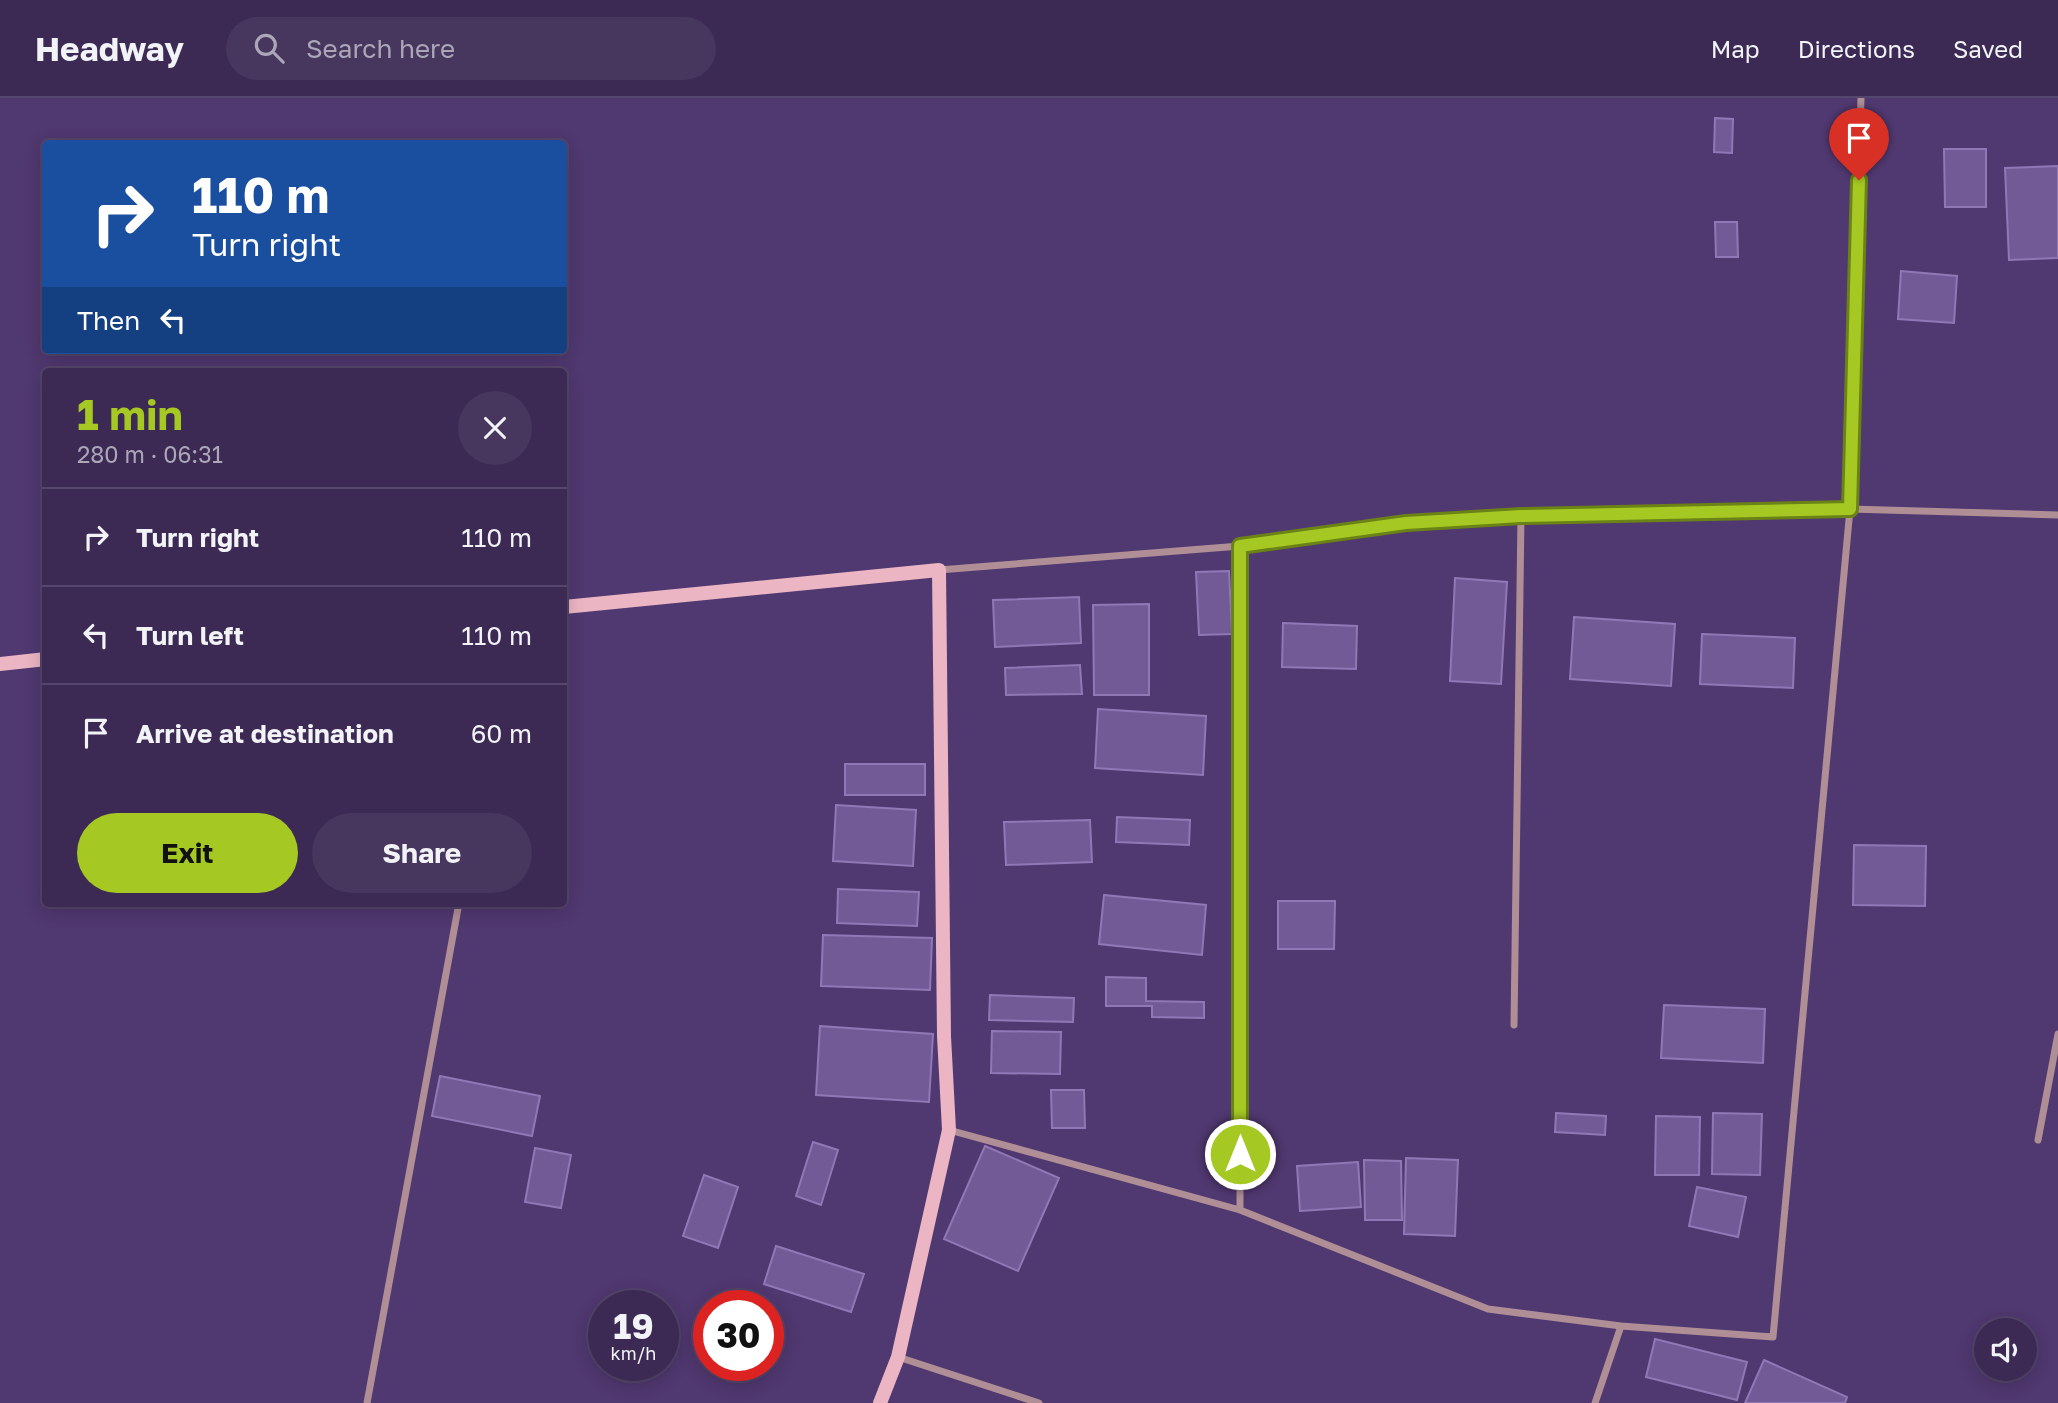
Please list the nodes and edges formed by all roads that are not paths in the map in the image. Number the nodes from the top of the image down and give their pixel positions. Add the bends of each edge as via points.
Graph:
1 (1861, 98) edge
2 (1850, 509) junction
3 (2058, 515) edge
4 (1521, 516) junction
5 (1240, 546) junction
6 (939, 570) junction
7 (567, 607) edge
8 (42, 659) edge
9 (0, 664) edge
10 (458, 907) edge
11 (1514, 1025) dead end
12 (2058, 1034) edge
13 (949, 1130) junction
14 (2038, 1140) dead end
15 (1240, 1210) junction
16 (1621, 1326) junction
17 (898, 1357) junction
18 (367, 1403) edge
19 (880, 1403) edge
20 (1039, 1403) edge
21 (1595, 1403) edge

1 - 2 street
2 - 3 street
2 - 4 street
2 - 16 street via 1773,1337
4 - 5 street via 1406,523
4 - 11 street
5 - 6 street
5 - 15 street
6 - 7 main road
6 - 13 main road
8 - 9 main road
10 - 18 street
12 - 14 street
13 - 15 street
13 - 17 main road
15 - 16 street via 1488,1309
16 - 21 street
17 - 19 main road
17 - 20 street

